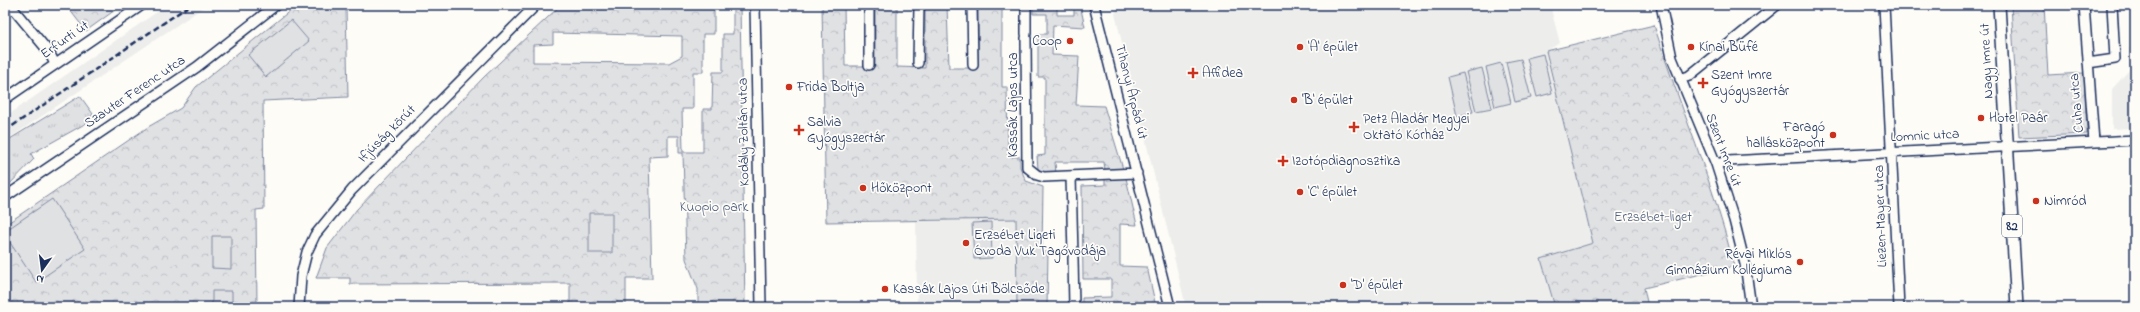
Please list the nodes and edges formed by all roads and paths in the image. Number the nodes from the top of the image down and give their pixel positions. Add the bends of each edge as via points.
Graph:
1 (10, 5) edge
2 (142, 5) edge
3 (276, 5) edge
4 (536, 5) edge
5 (755, 5) edge
6 (869, 5) edge
7 (919, 5) edge
8 (972, 5) edge
9 (1026, 5) edge
10 (1096, 5) edge
11 (1661, 5) edge
12 (1778, 5) edge
13 (1884, 5) edge
14 (1999, 5) edge
15 (2084, 5) edge
16 (2112, 5) edge
17 (918, 63) dead end
18 (2088, 63) junction
19 (55, 64) junction
20 (869, 65) dead end
21 (973, 65) dead end
22 (1680, 79) junction
23 (5, 99) edge
24 (2135, 140) edge
25 (2094, 142) junction
26 (2007, 146) junction
27 (1892, 151) junction
28 (1716, 164) junction
29 (1137, 173) junction
30 (1071, 176) junction
31 (5, 197) edge
32 (299, 307) edge
33 (761, 307) edge
34 (1074, 307) edge
35 (1170, 307) edge
36 (1751, 307) edge
37 (1899, 307) edge
38 (2016, 307) edge

1 - 19 street via 49,52
2 - 19 street, Erfurti út
3 - 31 street, Szauter Ferenc utca via 197,67
4 - 32 street, Ifjúság körút via 352,190 315,235 307,252 301,276
5 - 33 street, Kodály Zoltán utca
6 - 20 street
7 - 17 street
8 - 21 street
9 - 30 street, Kassák Lajos utca via 1027,167 1044,177
10 - 29 street, Tihanyi Árpád út
11 - 22 street, Szent Imre út via 1672,58
12 - 22 street via 1689,76
13 - 27 street, Liezen-Mayer utca
14 - 26 main road, Nagy Imre út / 82
15 - 18 street, Cuha utca
16 - 18 street, Cuha utca via 2115,59
18 - 25 street, Cuha utca
19 - 23 street, Erfurti út
22 - 28 street, Szent Imre út
24 - 25 street, Lomnic utca
25 - 26 street, Lomnic utca
26 - 27 street, Lomnic utca
26 - 38 main road, Nagy Imre út / 82
27 - 28 street, Lomnic utca via 1728,161
27 - 37 street, Liezen-Mayer utca
28 - 36 street, Szent Imre út via 1745,264
29 - 30 street
29 - 35 street, Tihanyi Árpád út
30 - 34 street

